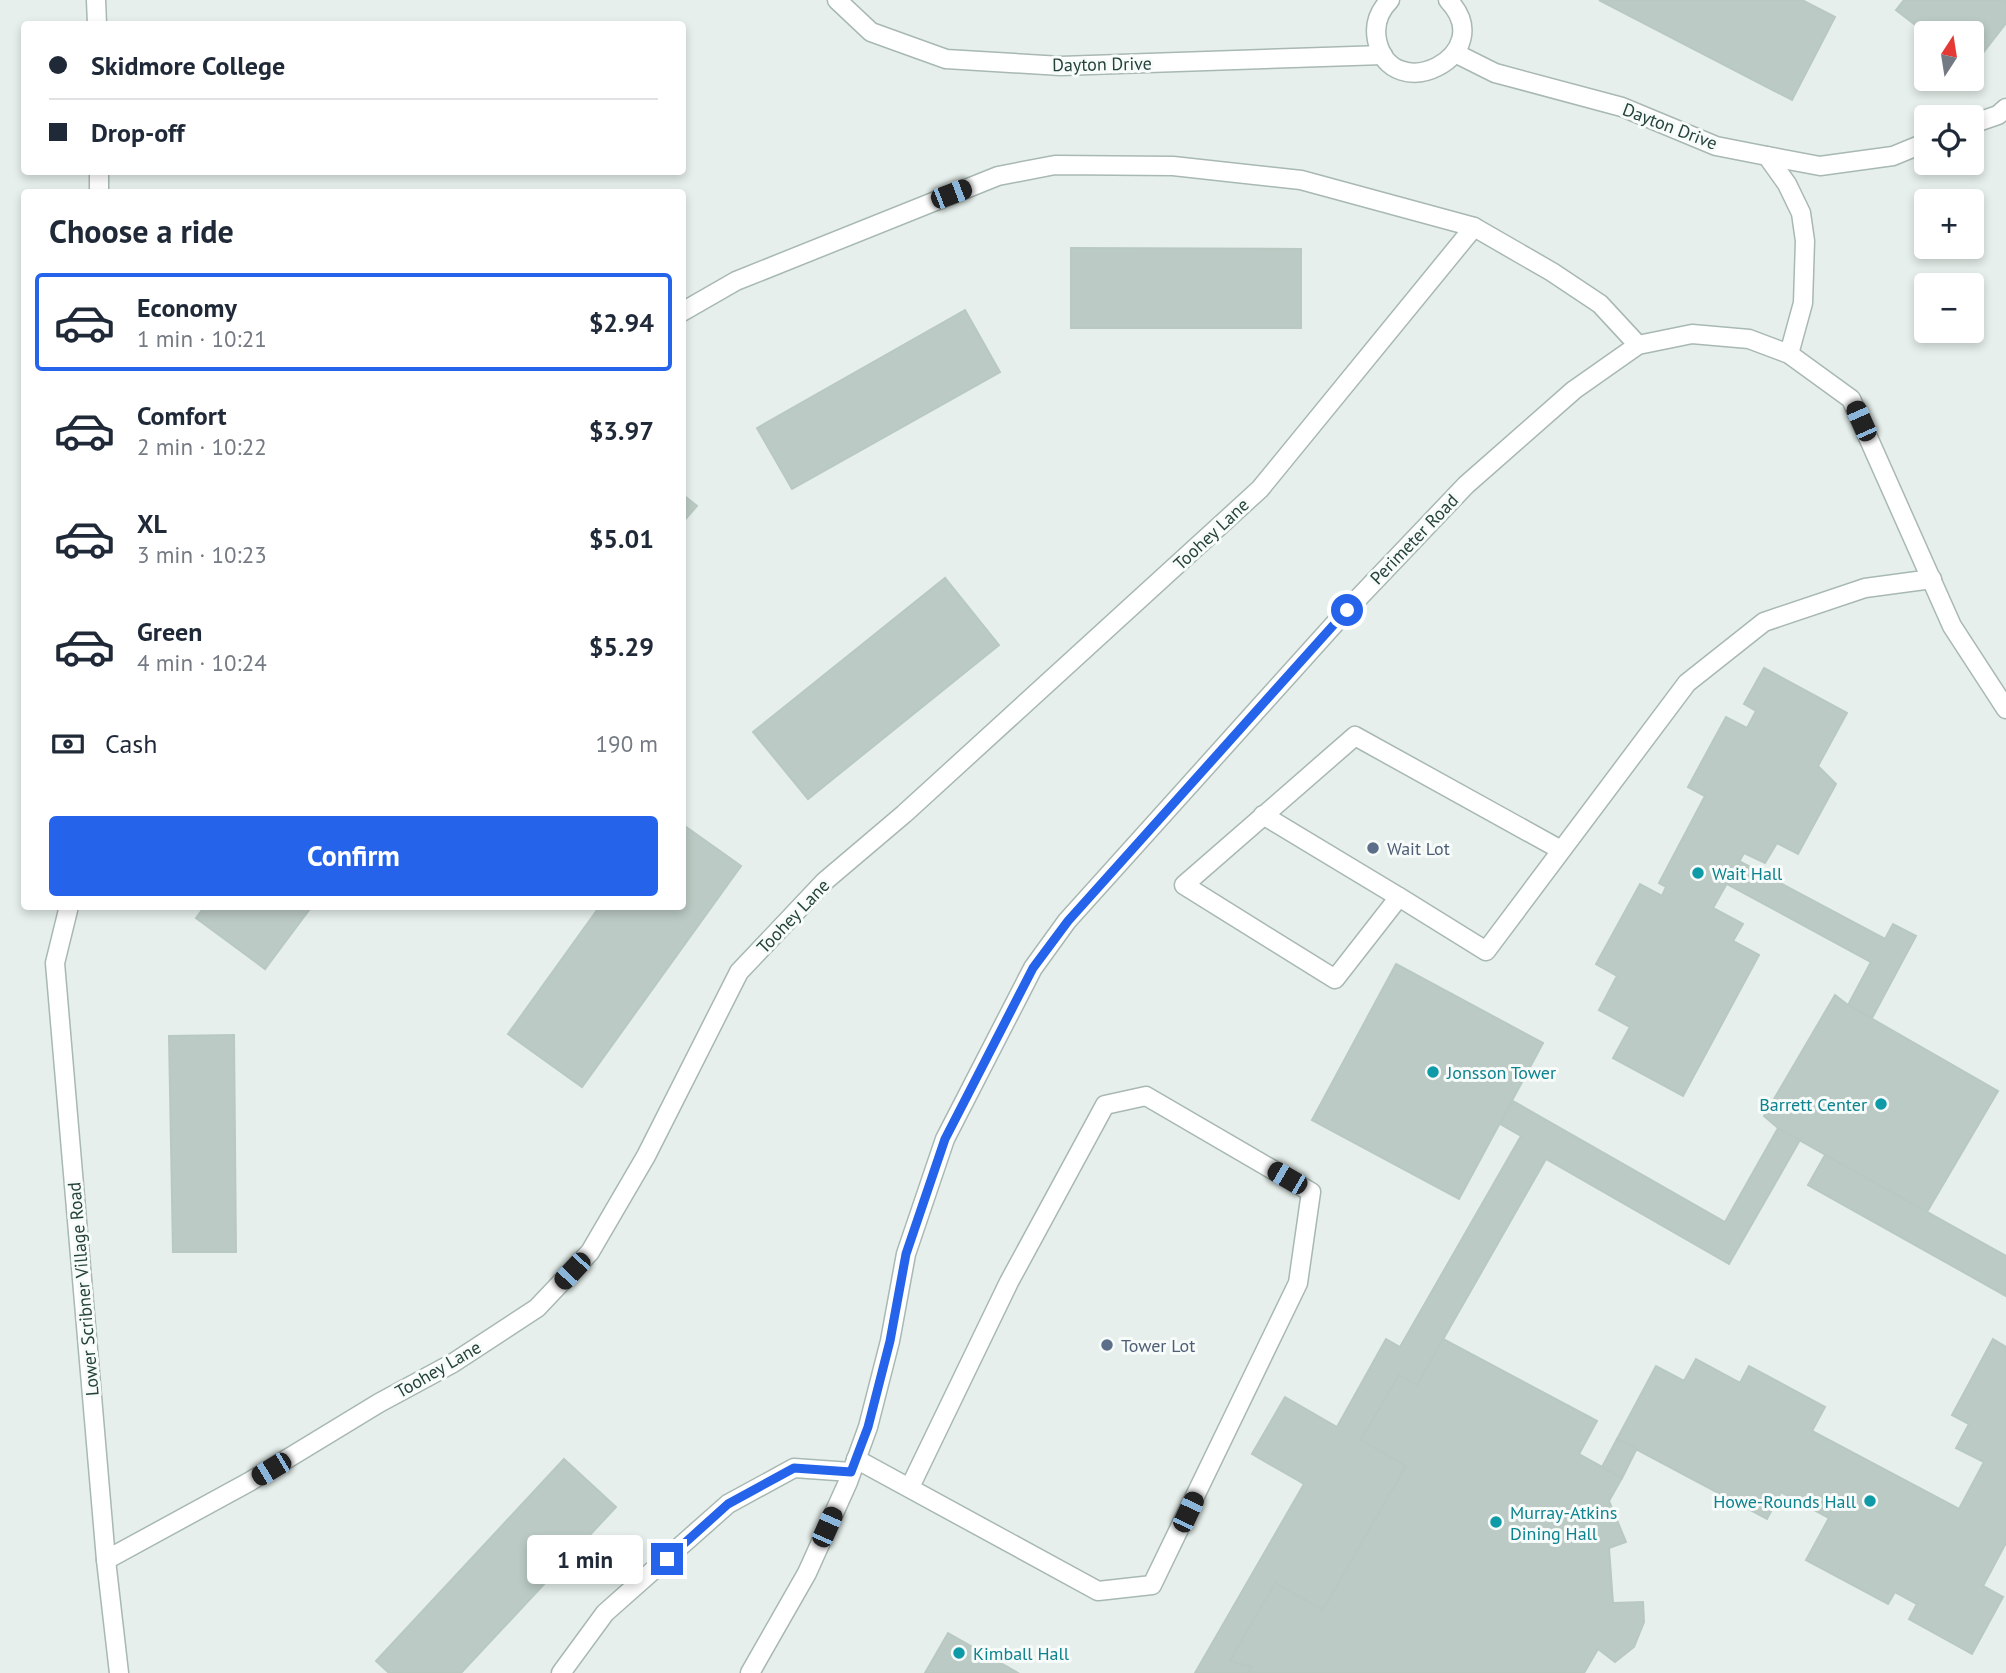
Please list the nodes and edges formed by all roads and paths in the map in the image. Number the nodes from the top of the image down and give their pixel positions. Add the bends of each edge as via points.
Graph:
1 (96, 0) edge
2 (837, 0) edge
3 (1390, 0) edge
4 (1448, 0) edge
5 (97, 21) edge
6 (1455, 53) junction
7 (1383, 55) junction
8 (2006, 108) edge
9 (1984, 119) edge
10 (1914, 147) edge
11 (1767, 156) junction
12 (1474, 227) junction
13 (686, 310) edge
14 (1638, 345) junction
15 (1789, 354) junction
16 (1931, 579) junction
17 (2006, 709) edge
18 (1263, 815) junction
19 (1561, 850) junction
20 (1399, 897) junction
21 (68, 910) edge
22 (854, 1465) junction
23 (910, 1487) junction
24 (106, 1560) junction
25 (119, 1673) edge
26 (561, 1673) edge
27 (750, 1673) edge

1 - 5 lane
2 - 7 lane, Dayton Drive via 872,32 946,59 1061,66
3 - 7 lane via 1376,27
4 - 6 lane via 1461,24
6 - 7 lane via 1426,73 1410,73
6 - 11 lane, Dayton Drive via 1495,73 1622,107 1716,146
8 - 9 lane
10 - 11 lane, Dayton Drive via 1893,156 1820,166
11 - 15 lane via 1801,213 1805,241 1803,303
12 - 13 lane via 1301,180 1173,166 1055,165 998,176 904,212 736,281
12 - 14 lane via 1600,304
12 - 24 lane, Toohey Lane via 1259,489 825,881 739,972 646,1156 590,1252 537,1308 453,1363
14 - 15 lane, Perimeter Road via 1692,334 1748,339
14 - 22 lane, Perimeter Road via 1574,390 1466,485 1091,895 1033,968 945,1139 906,1254 890,1341
15 - 16 lane, Perimeter Road via 1851,398
16 - 17 lane, Perimeter Road via 1952,626
16 - 19 lane via 1865,588 1764,622 1687,683
18 - 19 lane via 1355,736
18 - 20 lane
18 - 20 lane via 1184,885 1335,979
19 - 20 lane via 1486,951
21 - 24 lane, Lower Scribner Village Road via 55,963
22 - 23 lane
22 - 26 lane via 794,1468 728,1504 605,1613
22 - 27 lane, Perimeter Road via 807,1573
23 - 23 lane via 1098,1591 1152,1585 1298,1283 1311,1192 1146,1096 1105,1105 1009,1282
24 - 25 lane, Lower Scribner Village Road

